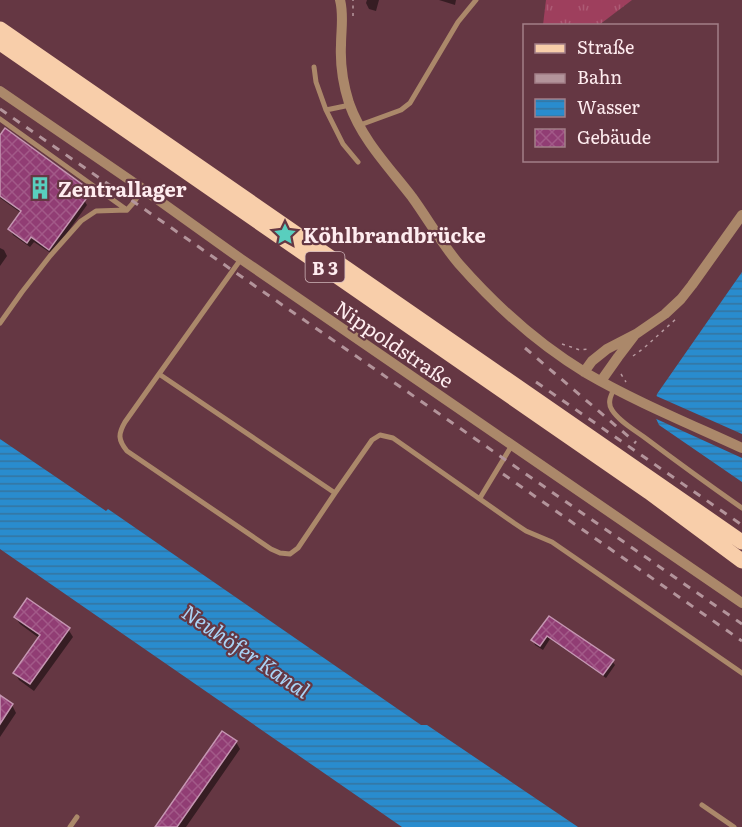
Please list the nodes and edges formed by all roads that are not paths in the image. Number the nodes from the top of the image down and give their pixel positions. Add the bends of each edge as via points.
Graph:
1 (340, 0) edge
2 (476, 0) edge
3 (0, 29) edge
4 (0, 43) edge
5 (314, 67) dead end
6 (0, 91) edge
7 (350, 105) junction
8 (326, 110) junction
9 (0, 119) edge
10 (358, 126) junction
11 (358, 162) dead end
12 (143, 189) junction
13 (127, 210) junction
14 (742, 215) edge
15 (240, 259) junction
16 (0, 323) edge
17 (636, 334) junction
18 (584, 372) junction
19 (159, 374) junction
20 (602, 381) junction
21 (614, 388) junction
22 (512, 445) junction
23 (742, 448) edge
24 (335, 493) junction
25 (480, 498) junction
26 (742, 508) edge
27 (742, 542) edge
28 (742, 561) edge
29 (742, 603) edge
30 (742, 673) edge
31 (702, 805) dead end
32 (77, 817) dead end
33 (70, 827) edge
34 (734, 827) edge

1 - 7 street via 341,71
2 - 10 lane via 458,22 410,103
3 - 27 main road, B 3
4 - 28 main road, B 3 via 649,492
5 - 8 lane
6 - 12 street, Nippoldstraße
7 - 8 lane
7 - 10 street
8 - 11 lane via 343,144
9 - 13 lane
10 - 18 street via 471,277 525,329
12 - 13 lane
12 - 15 street, Nippoldstraße
13 - 16 lane via 96,211 81,221
14 - 17 street via 681,300
15 - 19 lane
15 - 22 street, Nippoldstraße
17 - 18 street via 607,348
17 - 20 street
18 - 20 street
19 - 24 lane
19 - 24 lane via 120,430 121,444 127,452 280,553 290,554 298,548
20 - 21 street
21 - 23 street via 630,391
21 - 26 lane via 611,410 622,421
22 - 25 lane
22 - 29 street, Nippoldstraße
24 - 25 lane via 372,440 380,435 393,438
25 - 30 lane via 526,531 552,542
31 - 34 lane
32 - 33 lane

